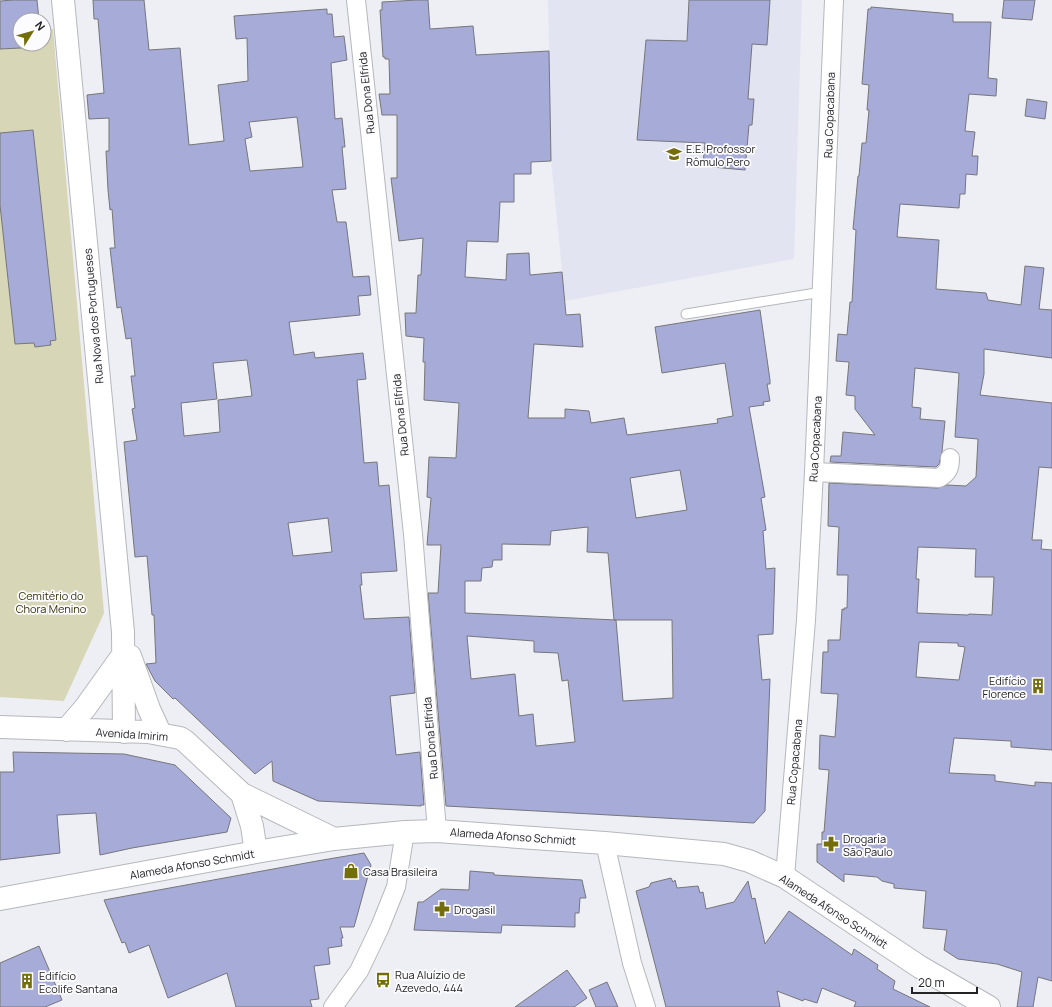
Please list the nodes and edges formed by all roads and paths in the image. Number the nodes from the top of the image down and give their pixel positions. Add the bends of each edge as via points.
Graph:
1 (63, 0) edge
2 (356, 0) edge
3 (834, 0) edge
4 (822, 292) junction
5 (686, 314) dead end
6 (950, 458) dead end
7 (814, 472) junction
8 (123, 632) junction
9 (123, 655) junction
10 (0, 727) edge
11 (66, 730) junction
12 (124, 732) junction
13 (160, 733) junction
14 (242, 794) junction
15 (437, 831) junction
16 (404, 832) junction
17 (334, 839) junction
18 (605, 843) junction
19 (256, 852) junction
20 (785, 877) junction
21 (0, 899) edge
22 (333, 1007) edge
23 (646, 1007) edge
24 (990, 1007) edge

1 - 8 main road, Rua Nova dos Portugueses
2 - 15 street, Rua Dona Elfrida via 413,534
3 - 4 street, Rua Copacabana
4 - 5 lane
4 - 7 street, Rua Copacabana
6 - 7 street via 950,468 939,478
7 - 20 street, Rua Copacabana via 806,620
8 - 9 main road, Rua Nova dos Portugueses
8 - 13 main road, Rua Nova dos Portugueses via 139,685
9 - 11 main road
9 - 12 main road, Rua Nova dos Portugueses
10 - 11 main road, Avenida Imirim
11 - 12 main road, Avenida Imirim
12 - 13 main road, Avenida Imirim
13 - 14 main road, Avenida Imirim via 185,741
14 - 17 main road, Avenida Imirim
14 - 19 main road, Avenida Imirim via 252,826
15 - 16 main road, Alameda Afonso Schmidt
15 - 18 main road, Alameda Afonso Schmidt
16 - 17 main road, Alameda Afonso Schmidt
16 - 22 street via 396,887 359,971
17 - 19 main road, Alameda Afonso Schmidt
18 - 20 main road, Alameda Afonso Schmidt via 724,854 749,861
18 - 23 street via 632,963
19 - 21 main road, Alameda Afonso Schmidt
20 - 24 main road, Alameda Afonso Schmidt via 920,967

